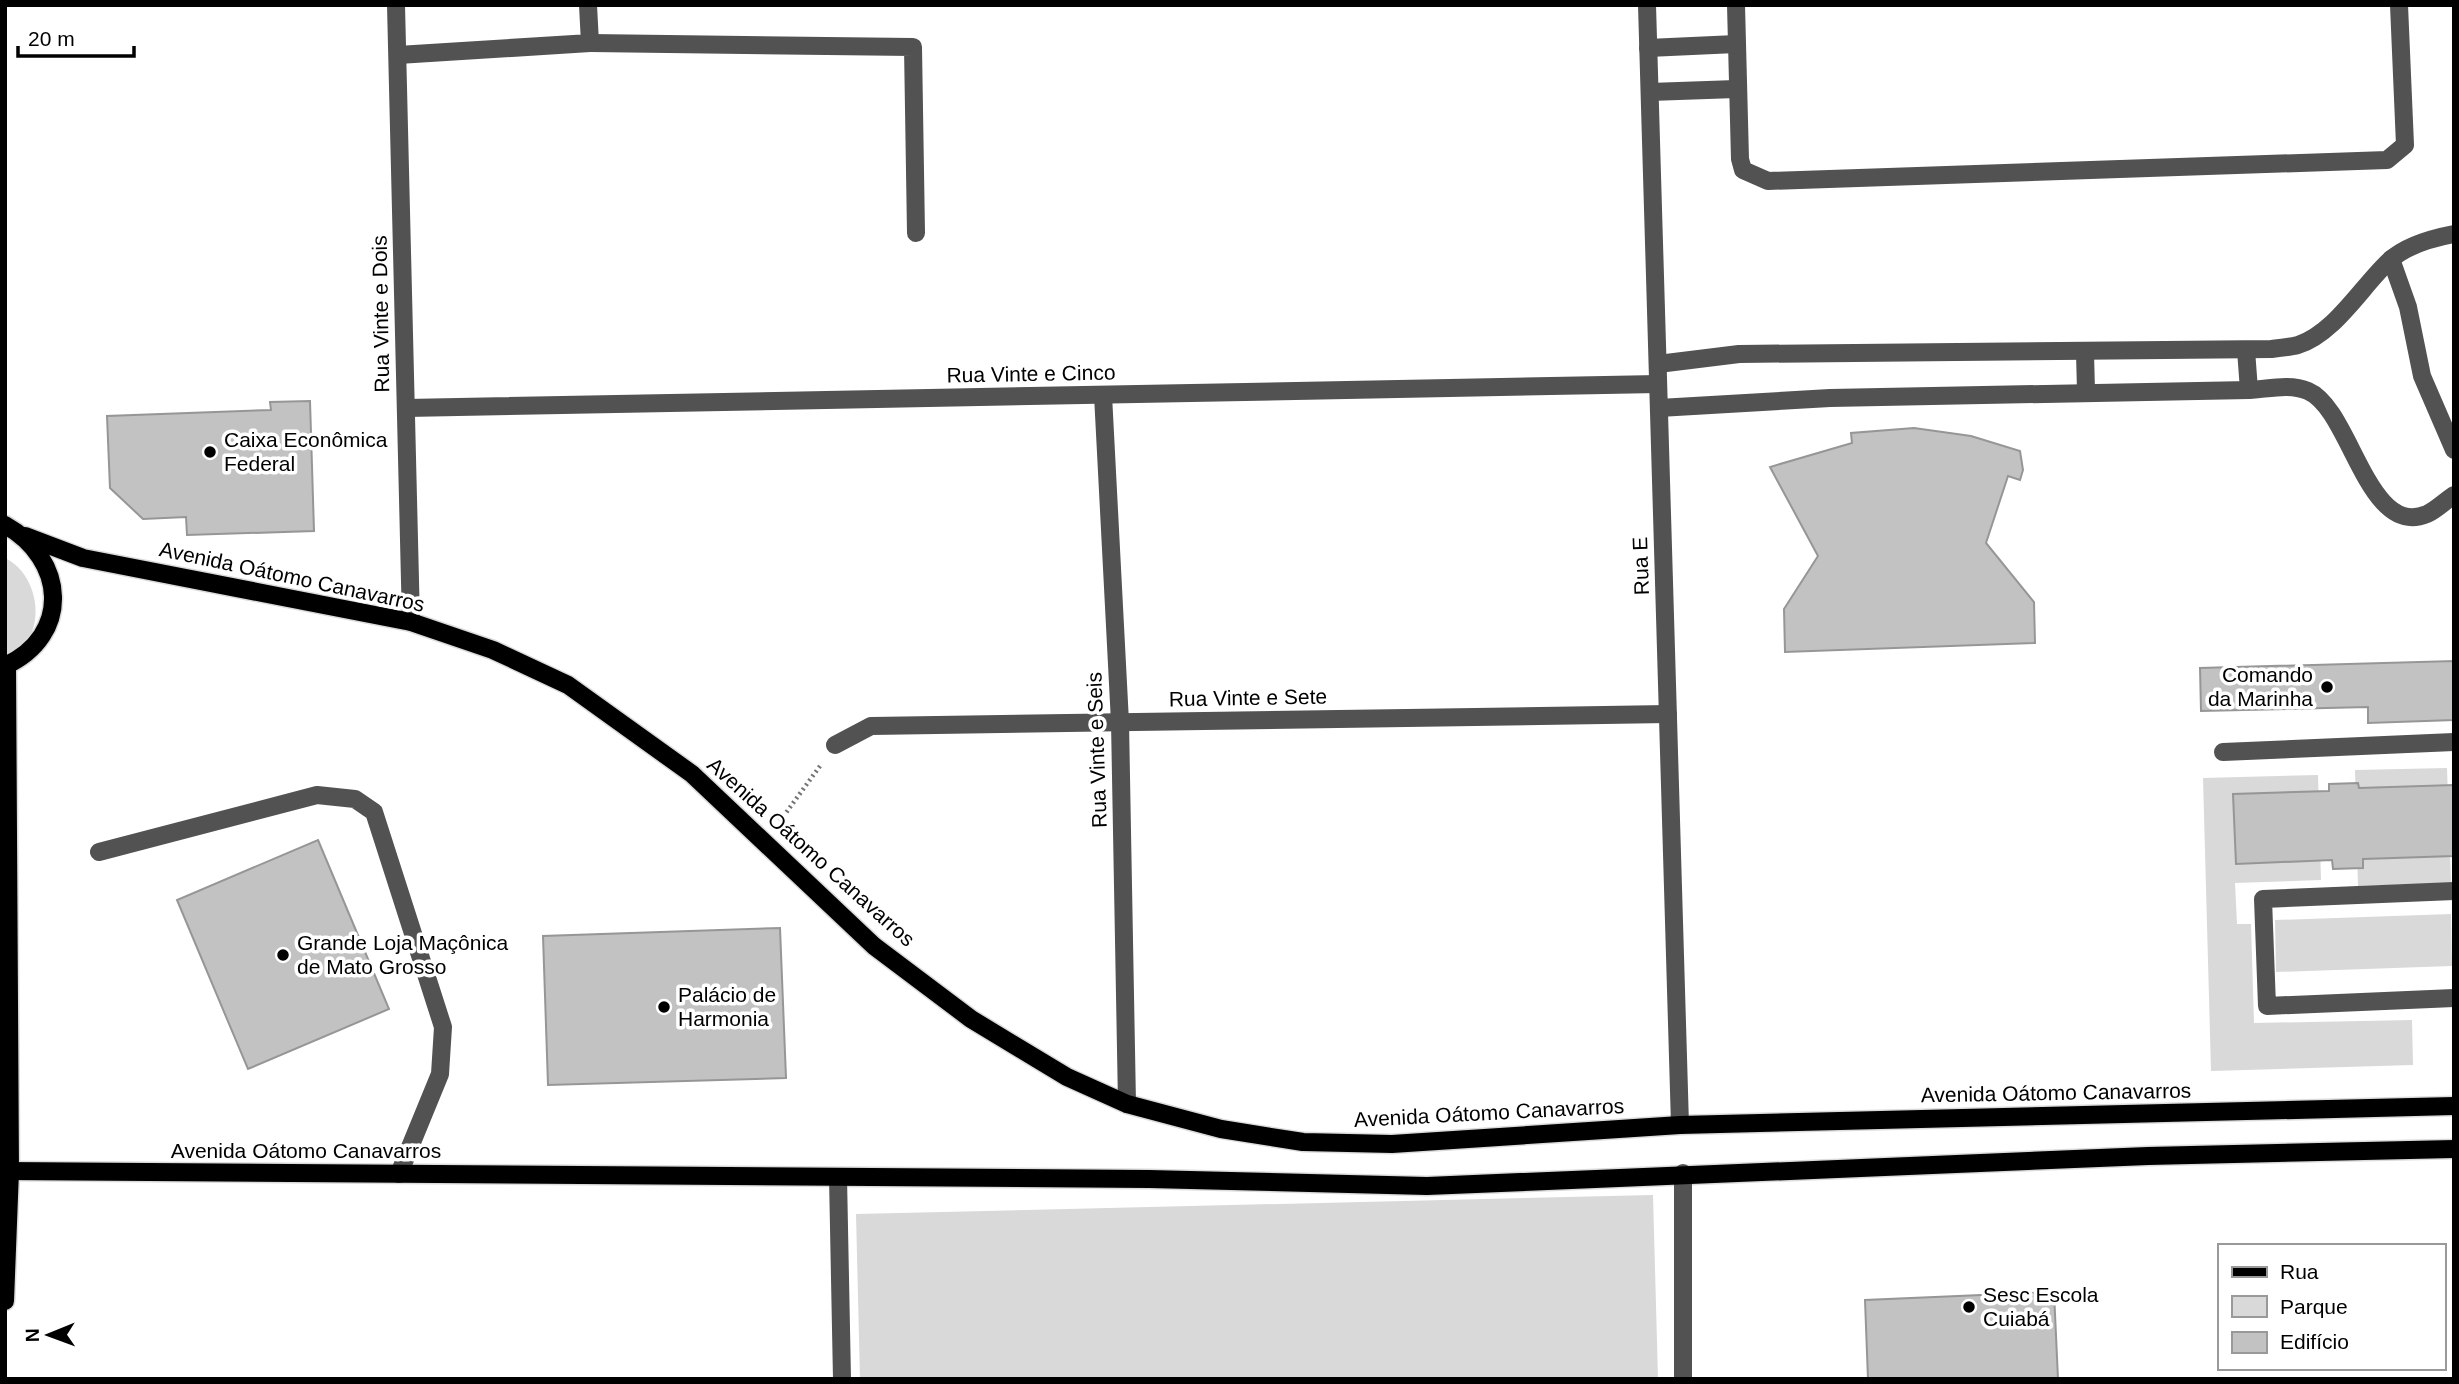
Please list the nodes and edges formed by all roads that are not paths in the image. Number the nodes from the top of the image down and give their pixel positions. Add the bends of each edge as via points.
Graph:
1 (396, 5) edge
2 (589, 5) edge
3 (1647, 5) edge
4 (1736, 5) edge
5 (2399, 5) edge
6 (590, 43) junction
7 (1736, 44) junction
8 (1648, 48) junction
9 (398, 55) junction
10 (1737, 89) junction
11 (1650, 92) junction
12 (916, 233) dead end
13 (2454, 234) edge
14 (2391, 259) junction
15 (2246, 350) junction
16 (2085, 353) junction
17 (1658, 364) junction
18 (1658, 384) junction
19 (2249, 390) junction
20 (2086, 391) junction
21 (1103, 395) junction
22 (406, 408) junction
23 (1659, 408) junction
24 (2454, 450) edge
25 (2454, 495) edge
26 (5, 524) edge
27 (25, 536) junction
28 (411, 622) junction
29 (6, 666) edge
30 (1668, 715) junction
31 (1120, 722) junction
32 (2454, 743) edge
33 (835, 745) road end
34 (2224, 752) dead end
35 (99, 852) dead end
36 (2454, 891) edge
37 (2454, 999) edge
38 (1127, 1104) junction
39 (2454, 1105) edge
40 (1680, 1125) junction
41 (2454, 1149) edge
42 (8, 1171) edge
43 (1683, 1173) junction
44 (399, 1174) junction
45 (838, 1177) junction
46 (5, 1301) edge
47 (842, 1379) edge
48 (1683, 1379) edge

1 - 9 street, Rua Vinte e Dois
2 - 6 street
3 - 8 street, Rua E
4 - 7 street
5 - 10 street via 2405,145 2387,160 1768,181 1743,170
6 - 9 street
6 - 12 street via 913,47
7 - 8 street
7 - 10 street
8 - 11 street, Rua E
9 - 22 street, Rua Vinte e Dois
10 - 11 street
11 - 17 street, Rua E
13 - 14 street via 2420,243
14 - 15 street via 2354,302 2300,345
14 - 24 street via 2408,307 2422,376
15 - 16 street
15 - 19 street
16 - 17 street via 1739,354
16 - 20 street
17 - 18 street, Rua E
18 - 21 street, Rua Vinte e Cinco
18 - 23 street, Rua E
19 - 20 street
19 - 25 street via 2289,387 2320,398 2379,498 2395,513 2415,517
20 - 23 street
21 - 22 street, Rua Vinte e Cinco
21 - 31 street, Rua Vinte e Seis
22 - 28 street, Rua Vinte e Dois
23 - 30 street, Rua E
26 - 27 main road
27 - 28 main road, Avenida Oátomo Canavarros via 83,558
27 - 29 main road via 50,572 50,617 41,637
28 - 38 main road, Avenida Oátomo Canavarros via 493,650 569,685 692,774 874,946 971,1019 1067,1077
29 - 42 main road
30 - 31 street, Rua Vinte e Sete
30 - 40 street, Rua E
31 - 33 street, Rua Vinte e Sete via 871,726
31 - 38 street, Rua Vinte e Seis
32 - 34 street
35 - 44 street via 317,796 355,799 374,812 443,1027 440,1074
36 - 37 street via 2263,899 2267,1006
38 - 40 main road, Avenida Oátomo Canavarros via 1221,1129 1303,1142 1392,1144
39 - 40 main road, Avenida Oátomo Canavarros
41 - 43 main road, Avenida Oátomo Canavarros
42 - 44 main road, Avenida Oátomo Canavarros
42 - 46 main road
43 - 45 main road, Avenida Oátomo Canavarros via 1427,1186
43 - 48 street
44 - 45 main road, Avenida Oátomo Canavarros
45 - 47 street

